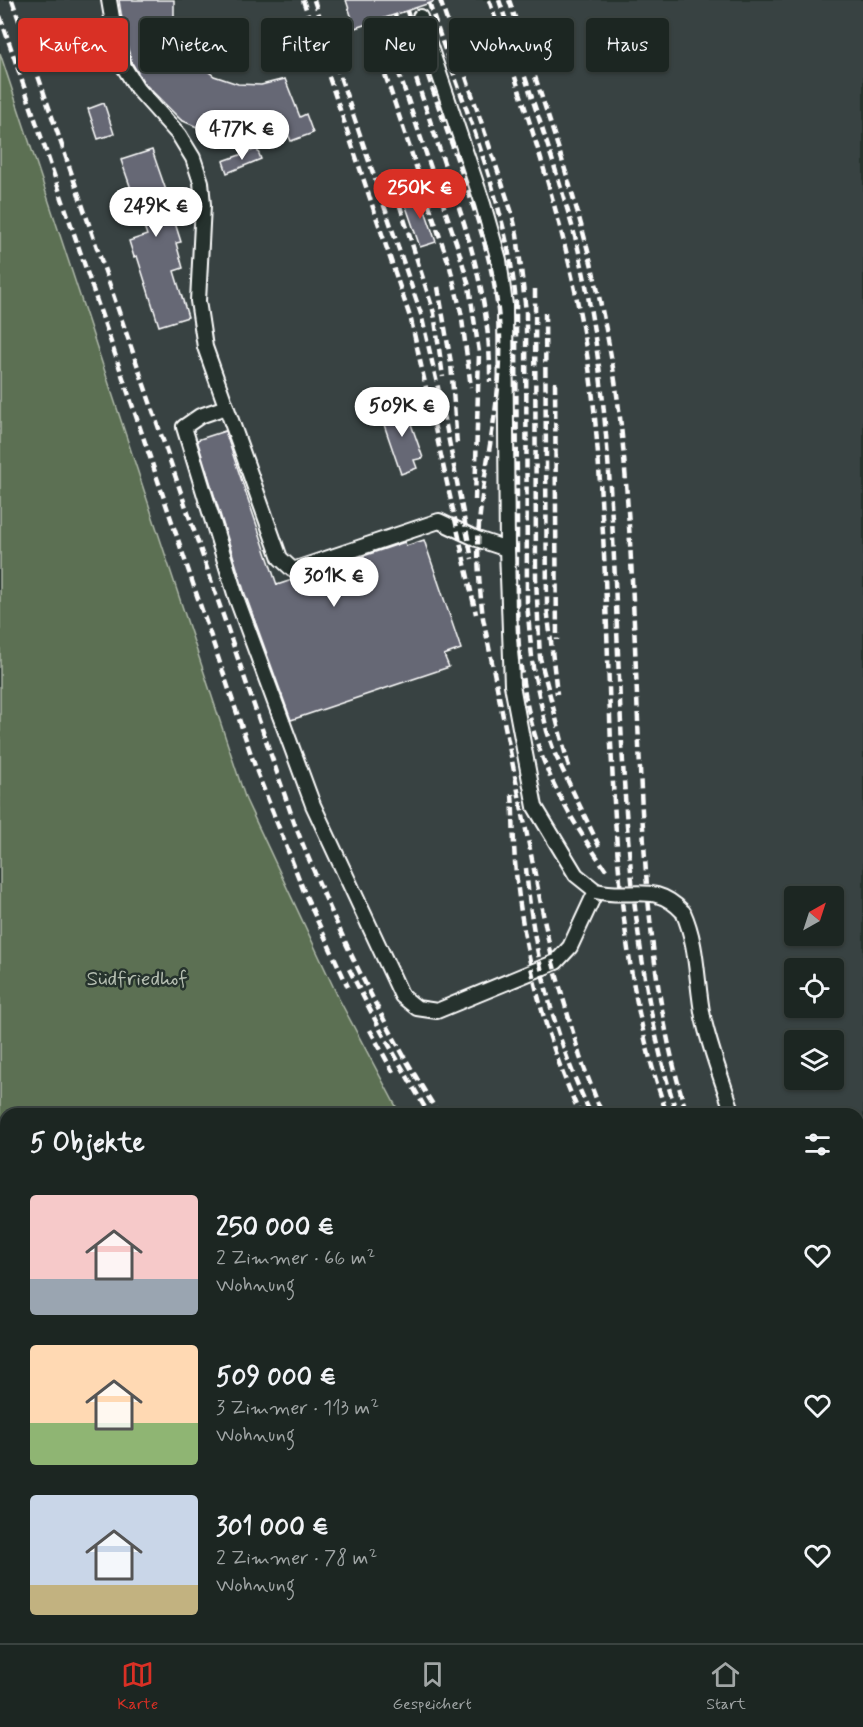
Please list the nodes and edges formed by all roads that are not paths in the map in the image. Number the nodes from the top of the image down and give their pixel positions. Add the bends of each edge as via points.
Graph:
1 (110, 2) edge
2 (420, 17) dead end
3 (225, 407) junction
4 (507, 549) junction
5 (596, 891) junction
6 (731, 1108) edge

1 - 3 lane via 124,67 178,135 193,158 201,182 198,301 205,347
2 - 4 lane via 499,260 505,305
3 - 4 lane via 279,558 293,570 439,521
3 - 5 lane via 184,427 236,597 313,805 402,996 417,1008 437,1011 556,962 570,947
4 - 5 lane via 512,685 535,807 576,875
5 - 6 lane, bridge via 660,895 683,912 694,950 703,1017

